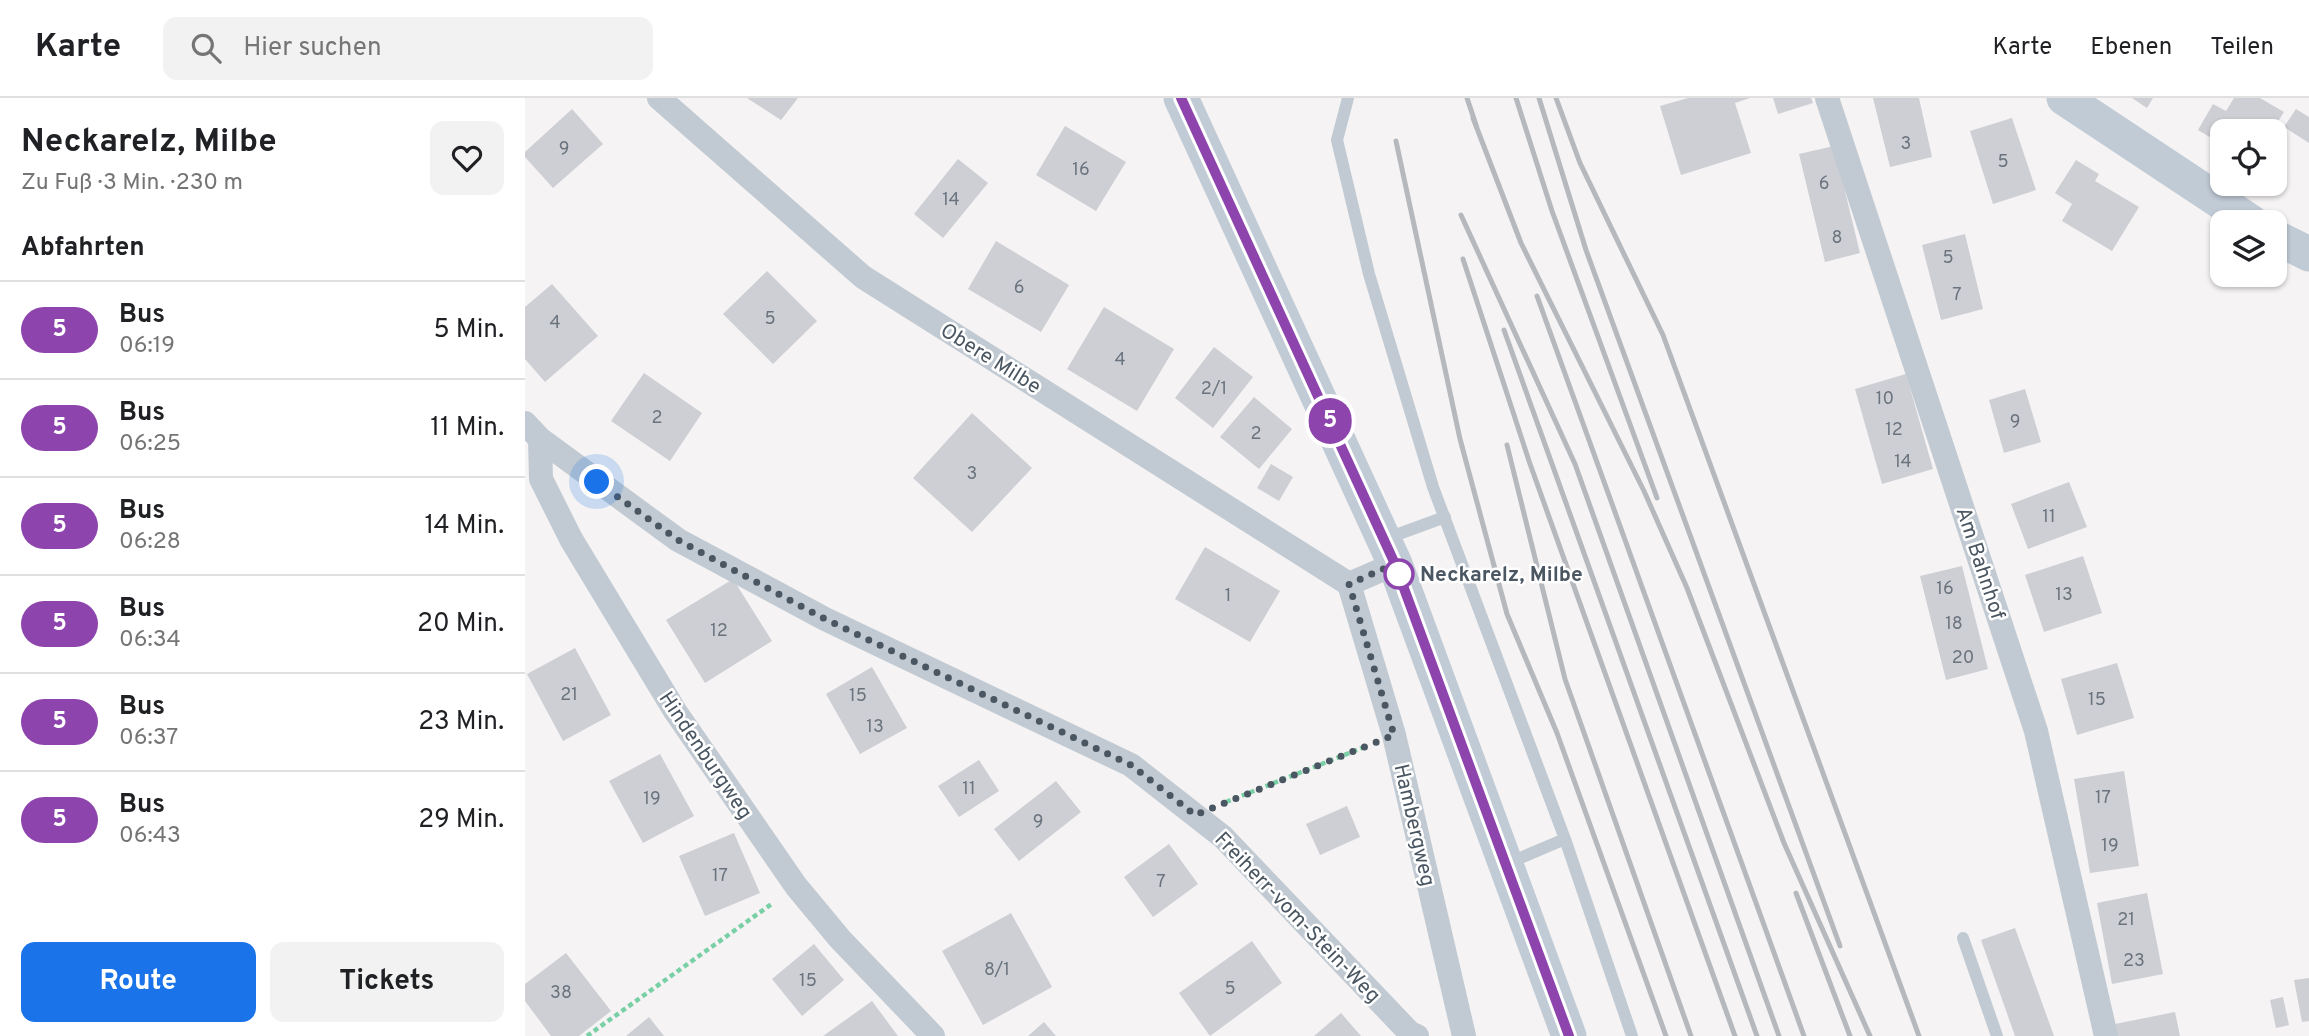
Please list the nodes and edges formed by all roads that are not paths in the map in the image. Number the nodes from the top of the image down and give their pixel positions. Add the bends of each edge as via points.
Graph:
1 (659, 98) edge
2 (1181, 98) edge
3 (1348, 98) edge
4 (1827, 98) edge
5 (2064, 98) edge
6 (2233, 210) edge
7 (2287, 243) edge
8 (2309, 254) edge
9 (532, 431) edge
10 (1445, 517) junction
11 (1390, 551) junction
12 (1349, 584) junction
13 (1565, 839) junction
14 (1506, 864) junction
15 (1963, 939) dead end
16 (933, 1036) edge
17 (1417, 1036) edge
18 (1464, 1036) edge
19 (1569, 1036) edge
20 (1632, 1036) edge
21 (1997, 1036) edge
22 (2106, 1036) edge

1 - 12 street, Obere Milbe via 863,277
2 - 11 street
3 - 10 lane via 1337,140 1369,274
4 - 22 street, Am Bahnhof via 2036,731
5 - 6 street
7 - 8 street
9 - 16 street, Hindenburgweg via 541,480 571,539 675,711 796,886 839,939
9 - 17 street, Freiherr-vom-Stein-Weg via 678,540 825,619 1131,765 1223,837
10 - 11 lane
10 - 13 lane
11 - 12 street
11 - 14 street
12 - 18 street, Hambergweg via 1394,735
13 - 14 lane
13 - 20 lane
14 - 19 street
15 - 21 lane

